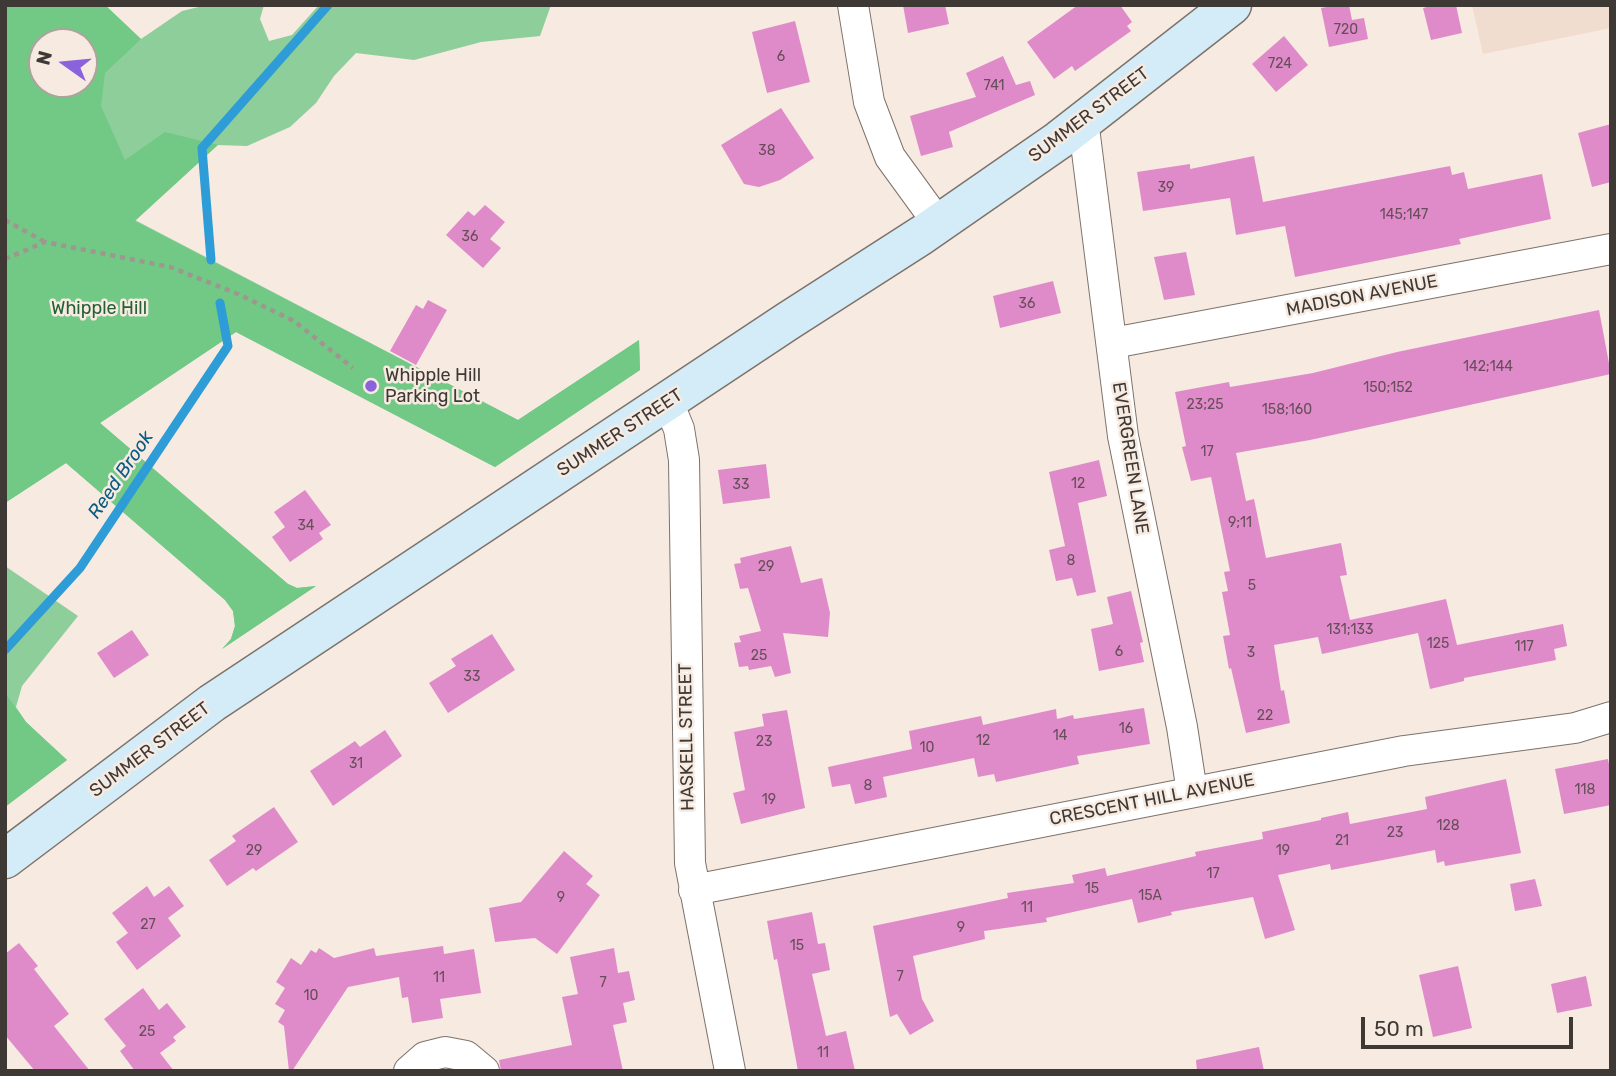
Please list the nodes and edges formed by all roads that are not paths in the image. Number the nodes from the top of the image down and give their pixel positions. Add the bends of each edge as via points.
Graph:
1 (853, 5) edge
2 (1232, 5) edge
3 (1083, 120) junction
4 (939, 223) junction
5 (1611, 249) edge
6 (1113, 343) junction
7 (668, 402) junction
8 (1611, 717) edge
9 (1192, 793) junction
10 (5, 859) edge
11 (694, 890) junction
12 (409, 1071) edge
13 (484, 1071) edge
14 (730, 1071) edge

1 - 4 street via 869,102 890,158
2 - 3 main road, SUMMER STREET
3 - 4 main road, SUMMER STREET
3 - 6 street, EVERGREEN LANE
4 - 7 main road, SUMMER STREET
5 - 6 street, MADISON AVENUE
6 - 9 street, EVERGREEN LANE via 1123,436
7 - 10 main road, SUMMER STREET via 212,703
7 - 11 street, HASKELL STREET via 684,460 688,829
8 - 9 street, CRESCENT HILL AVENUE via 1575,728 1404,751
9 - 11 street, CRESCENT HILL AVENUE
11 - 14 street, HASKELL STREET
12 - 13 street via 425,1057 445,1052 466,1056

